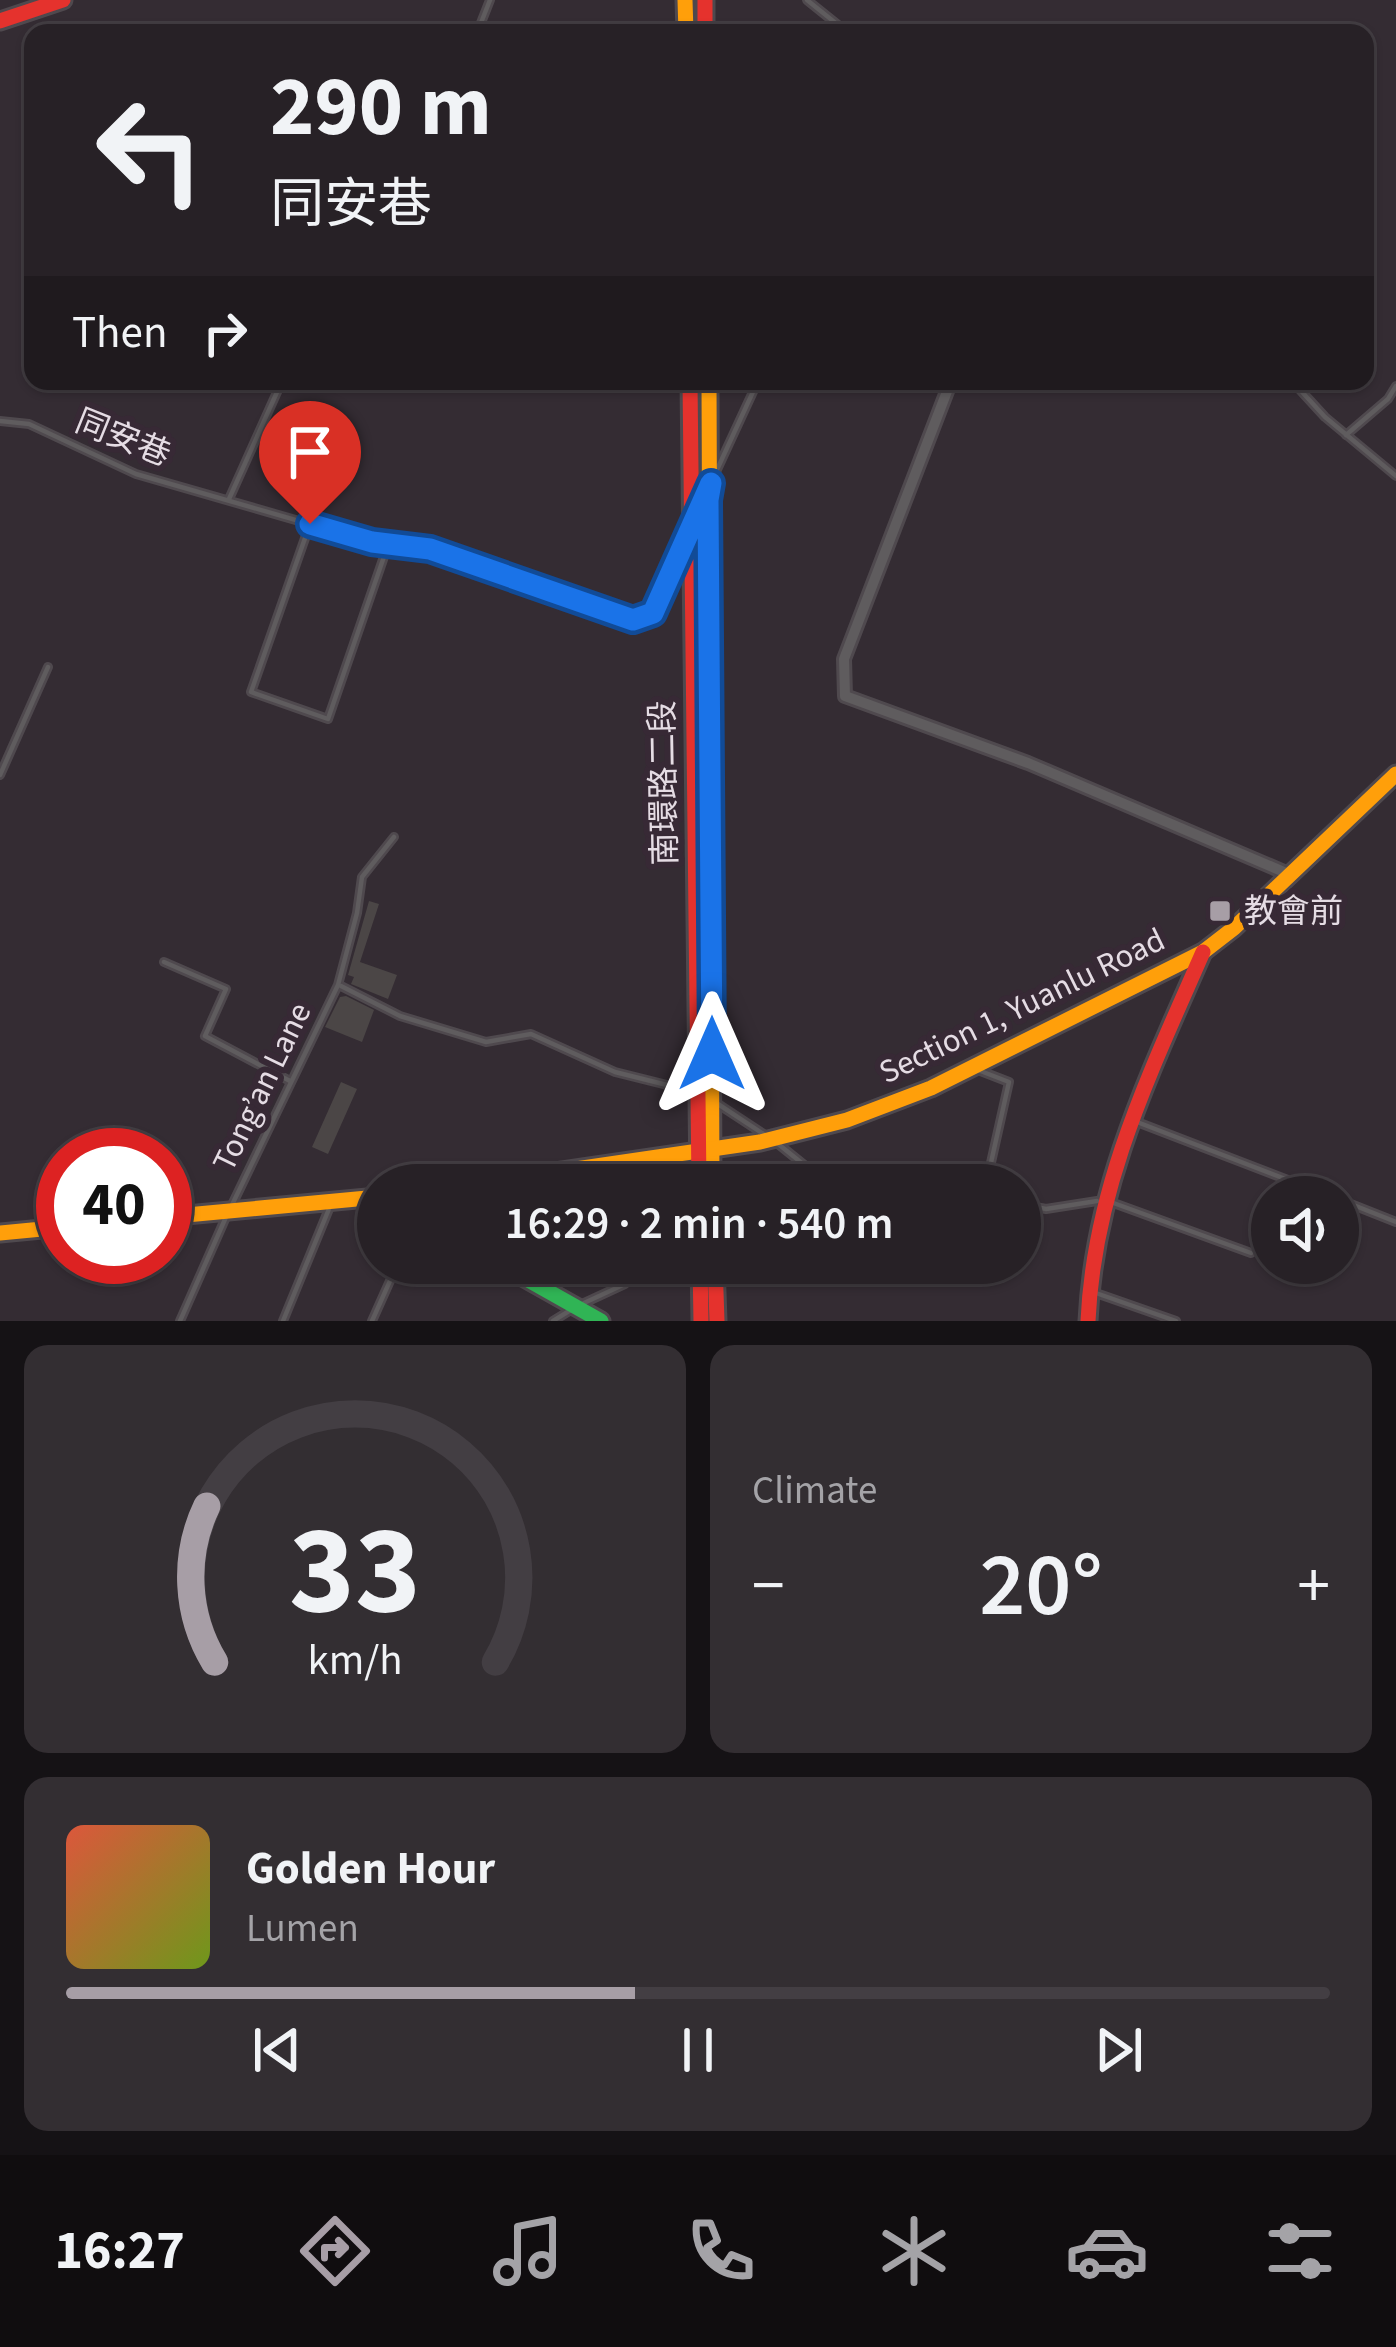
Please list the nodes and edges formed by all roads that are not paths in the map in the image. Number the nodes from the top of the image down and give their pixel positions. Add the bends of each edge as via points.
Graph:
1 (63, 0) edge
2 (807, 0) edge
3 (0, 21) edge
4 (837, 24) edge
5 (1396, 386) edge
6 (278, 390) edge
7 (689, 390) edge
8 (710, 390) edge
9 (754, 390) edge
10 (948, 390) edge
11 (1301, 390) edge
12 (0, 421) edge
13 (1346, 435) junction
14 (1396, 476) edge
15 (711, 483) junction
16 (229, 499) junction
17 (310, 524) junction
18 (691, 533) junction
19 (388, 545) junction
20 (48, 667) dead end
21 (1396, 774) edge
22 (0, 775) edge
23 (394, 837) dead end
24 (1291, 875) junction
25 (1203, 952) junction
26 (164, 962) dead end
27 (338, 985) junction
28 (972, 1068) junction
29 (290, 1081) junction
30 (697, 1092) junction
31 (713, 1100) junction
32 (1132, 1120) junction
33 (772, 1139) junction
34 (705, 1148) junction
35 (619, 1164) edge
36 (702, 1164) edge
37 (708, 1164) edge
38 (803, 1164) edge
39 (991, 1164) edge
40 (1278, 1176) edge
41 (357, 1200) edge
42 (1105, 1200) junction
43 (331, 1203) junction
44 (1359, 1207) edge
45 (1041, 1208) edge
46 (229, 1211) junction
47 (192, 1214) edge
48 (1396, 1222) edge
49 (36, 1231) edge
50 (6, 1235) edge
51 (1250, 1253) dead end
52 (389, 1284) edge
53 (535, 1284) edge
54 (625, 1284) edge
55 (700, 1284) edge
56 (716, 1284) edge
57 (1088, 1290) junction
58 (576, 1307) junction
59 (179, 1321) edge
60 (284, 1321) edge
61 (372, 1321) edge
62 (553, 1321) edge
63 (601, 1321) edge
64 (701, 1321) edge
65 (717, 1321) edge
66 (1088, 1321) edge
67 (1176, 1321) edge

1 - 3 street
2 - 4 lane
5 - 13 lane
6 - 16 lane
7 - 18 street, 南環路二段
8 - 15 street, 南環路二段
9 - 15 lane, 同安巷
10 - 24 street via 844,659 845,696
11 - 13 lane
12 - 16 lane, 同安巷 via 29,424 136,474
13 - 14 lane
15 - 18 lane, 同安巷
15 - 31 street, 南環路二段
16 - 17 lane, 同安巷
17 - 19 lane, 同安巷
17 - 19 lane via 251,692 328,719
18 - 19 lane, 同安巷 via 653,613 633,620 430,549
18 - 30 street, 南環路二段
20 - 22 lane
21 - 24 street, Section 1, Yuanlu Road
23 - 27 lane, Tong’an Lane via 362,877
24 - 25 street, Section 1, Yuanlu Road
25 - 28 street, Section 1, Yuanlu Road
25 - 32 street
26 - 29 lane via 226,989 205,1036
27 - 29 lane, Tong’an Lane
27 - 30 lane, Tong’an Lane via 400,1016 486,1042 531,1034 615,1072
28 - 33 street, Section 1, Yuanlu Road via 847,1120
28 - 39 lane via 1009,1082
29 - 46 lane, Tong’an Lane
30 - 34 street, 南環路二段
31 - 33 lane
31 - 34 street, 南環路二段
32 - 40 lane
32 - 42 street
33 - 34 street, Section 1, Yuanlu Road
33 - 38 lane
34 - 35 street, Section 1, Yuanlu Road
34 - 36 street, 南環路二段
34 - 37 street, 南環路二段
41 - 43 street
42 - 45 lane
42 - 51 lane
42 - 57 street
43 - 46 street
43 - 60 lane
44 - 48 lane
46 - 47 street
46 - 59 lane, Tong’an Lane
49 - 50 street
52 - 61 lane
53 - 58 street
54 - 58 lane
55 - 64 street
56 - 65 street
57 - 66 street
57 - 67 lane
58 - 62 lane
58 - 63 street

